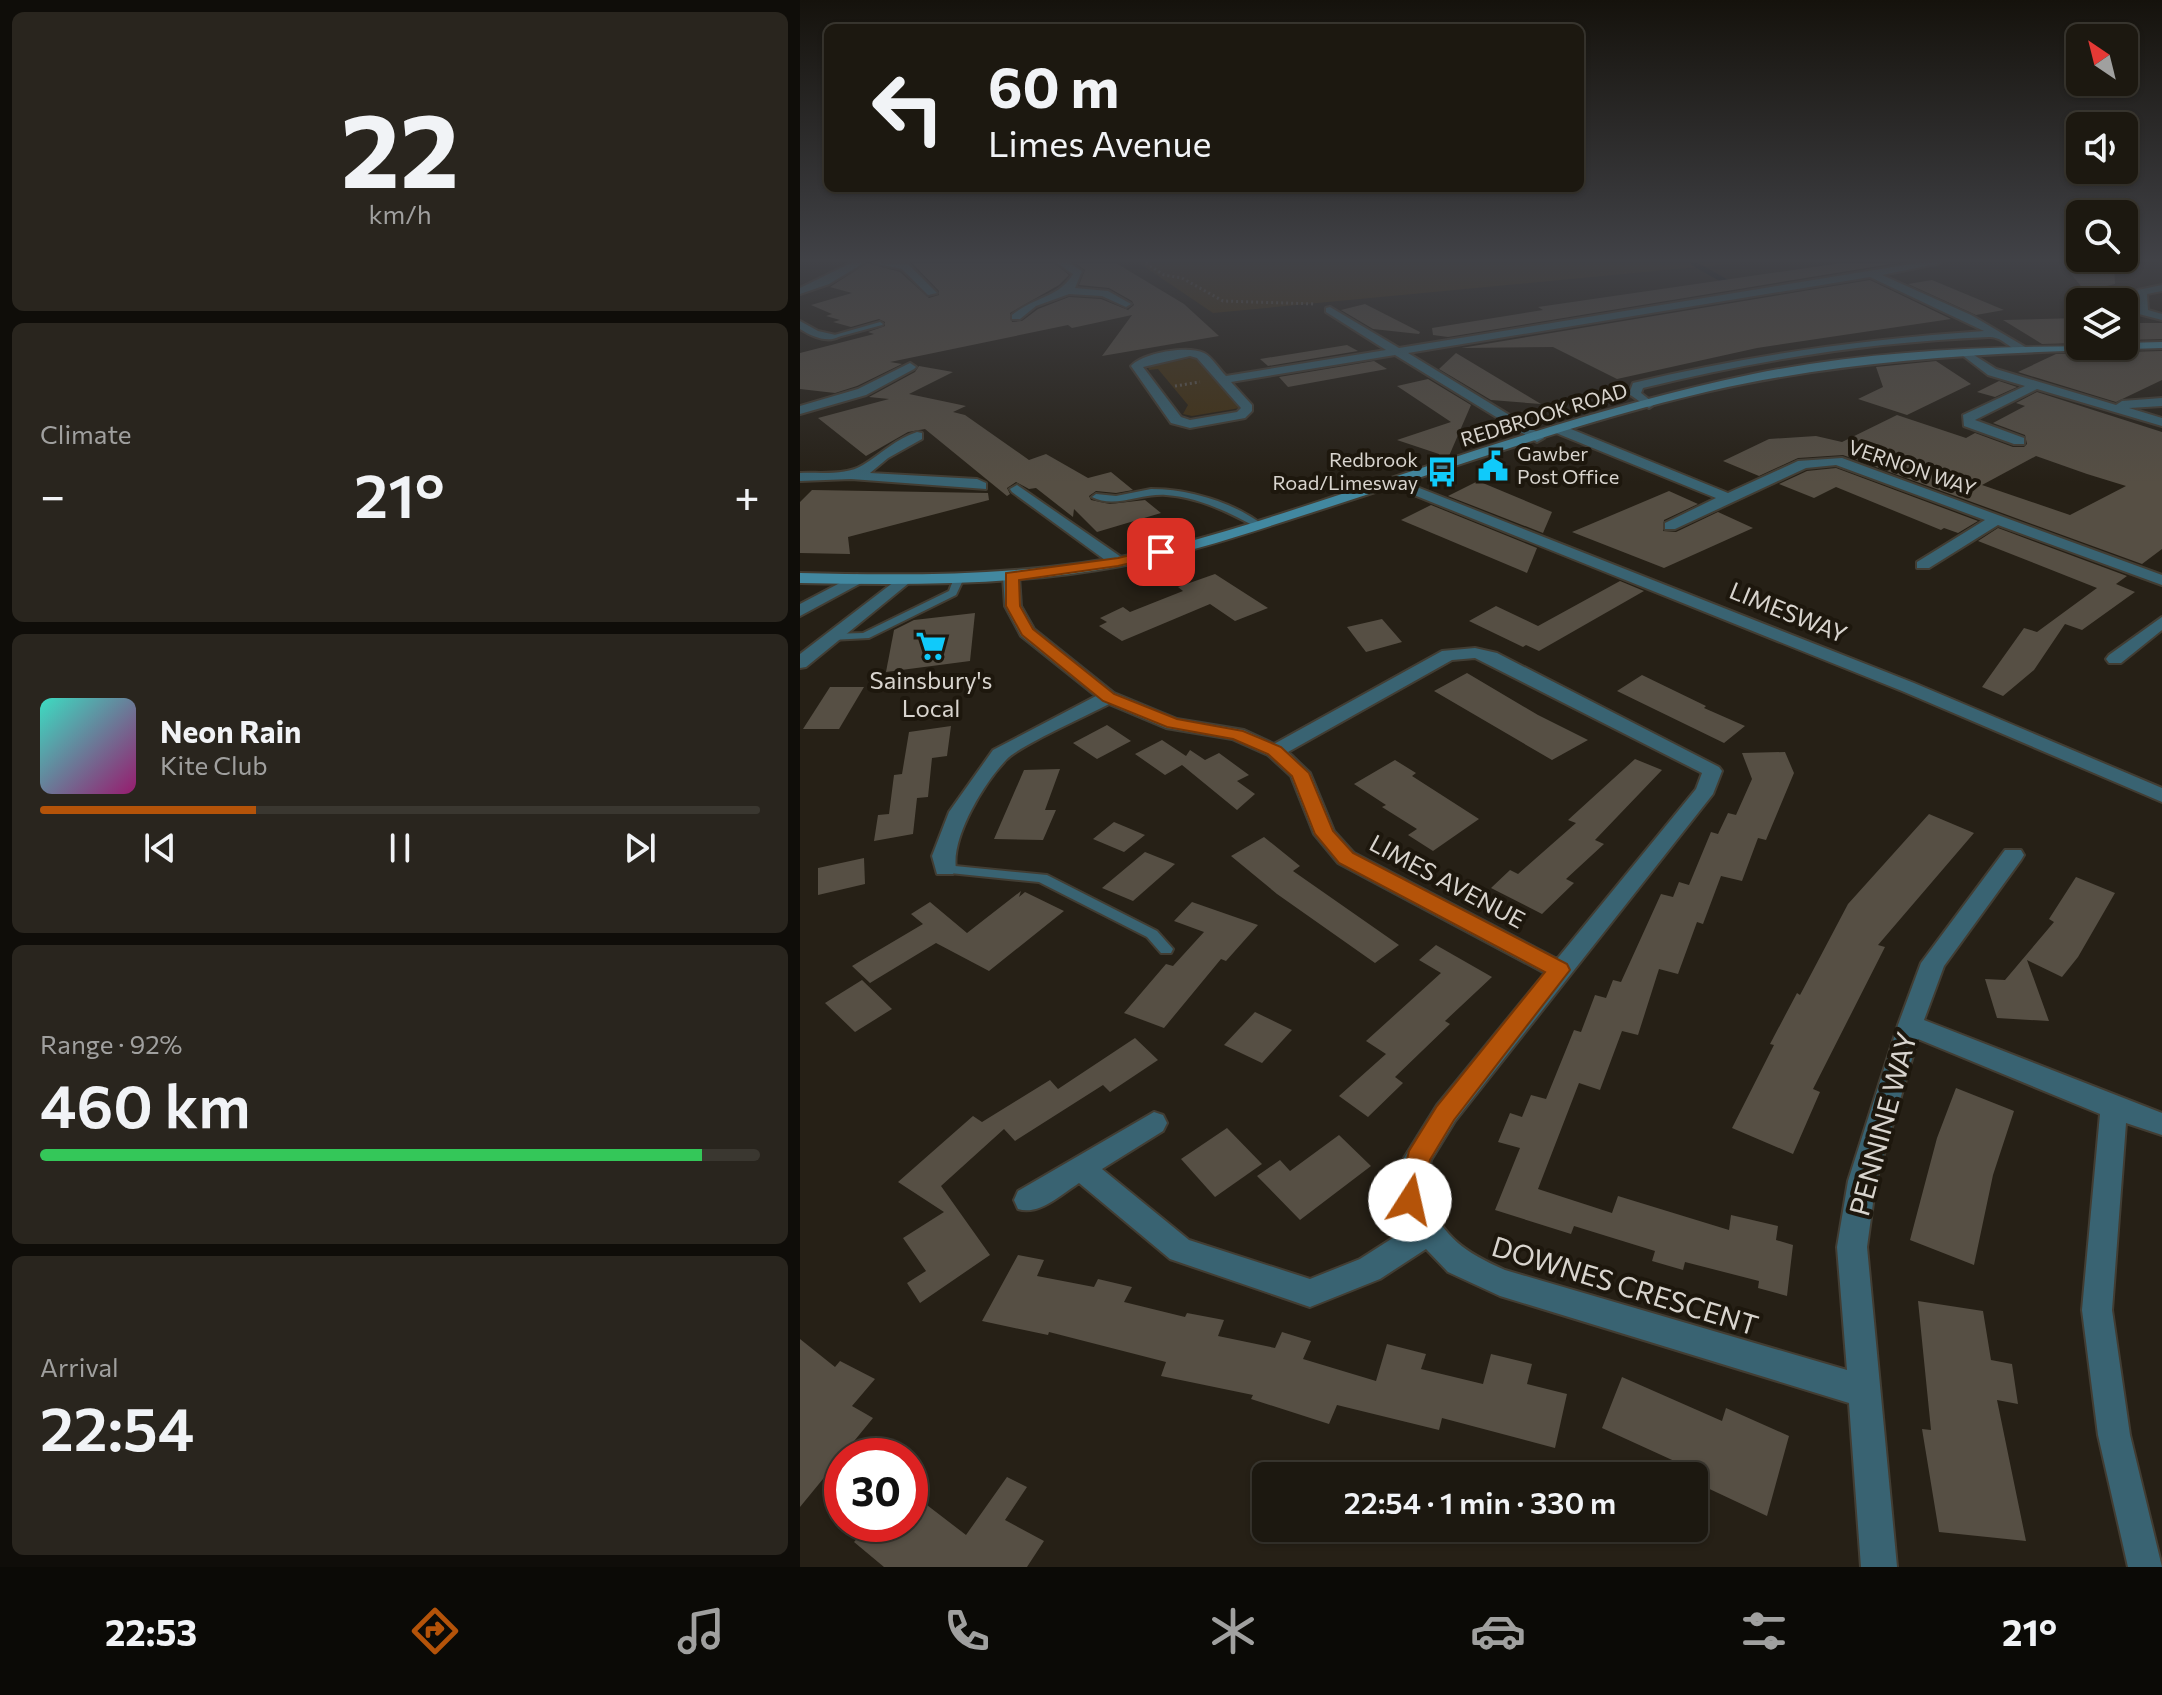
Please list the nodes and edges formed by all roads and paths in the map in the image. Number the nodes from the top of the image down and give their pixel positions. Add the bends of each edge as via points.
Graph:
1 (1371, 336) edge
2 (1485, 336) edge
3 (1947, 336) edge
4 (2003, 336) edge
5 (2162, 345) edge
6 (2138, 346) edge
7 (2066, 348) edge
8 (2023, 350) junction
9 (1395, 351) junction
10 (1966, 353) junction
11 (910, 367) dead end
12 (1222, 379) junction
13 (2036, 385) junction
14 (1154, 389) junction
15 (2162, 402) edge
16 (1649, 404) junction
17 (2112, 406) junction
18 (800, 410) edge
19 (2162, 422) edge
20 (1561, 430) junction
21 (917, 436) dead end
22 (1537, 438) junction
23 (2019, 441) dead end
24 (851, 475) junction
25 (800, 477) edge
26 (1394, 482) junction
27 (981, 486) dead end
28 (1017, 489) dead end
29 (1096, 497) dead end
30 (1728, 498) junction
31 (1997, 519) junction
32 (1259, 525) junction
33 (1670, 526) dead end
34 (1118, 562) junction
35 (1923, 565) dead end
36 (1011, 576) junction
37 (800, 578) edge
38 (959, 578) junction
39 (857, 579) junction
40 (903, 580) junction
41 (2162, 580) edge
42 (800, 611) edge
43 (2162, 622) edge
44 (831, 637) junction
45 (2115, 659) dead end
46 (800, 663) edge
47 (1108, 697) junction
48 (1275, 751) junction
49 (2162, 796) edge
50 (2013, 855) dead end
51 (945, 869) joint
52 (1166, 949) dead end
53 (1559, 970) junction
54 (1910, 1025) junction
55 (2114, 1108) junction
56 (1154, 1123) dead end
57 (2162, 1124) edge
58 (1081, 1168) junction
59 (1028, 1200) dead end
60 (1428, 1231) junction
61 (1863, 1391) junction
62 (1879, 1567) edge
63 (2146, 1567) edge

1 - 9 street
2 - 9 street
3 - 16 street via 1883,340 1711,367 1637,386 1635,394
4 - 8 street
5 - 6 street, REDBROOK ROAD
7 - 8 street, REDBROOK ROAD
8 - 10 street, REDBROOK ROAD
9 - 12 street
9 - 22 street
10 - 13 street via 1992,372
10 - 16 street, REDBROOK ROAD via 1844,362 1763,375
11 - 18 street via 862,392
12 - 14 path
12 - 14 street via 1201,356 1190,353 1137,366
12 - 14 street via 1248,408 1241,415 1190,424 1176,420
13 - 17 street
13 - 23 street via 1968,418 1969,423
15 - 17 street
16 - 20 street, REDBROOK ROAD
17 - 19 street
20 - 22 street, REDBROOK ROAD
20 - 30 street
21 - 24 street
22 - 26 street, REDBROOK ROAD
24 - 25 street
24 - 27 street
26 - 32 street, REDBROOK ROAD
26 - 49 street, LIMESWAY via 1908,687
28 - 34 street
29 - 32 lane via 1106,501 1153,491 1173,493 1213,503
30 - 31 street, VERNON WAY via 1803,464 1837,461
30 - 33 street, VERNON WAY
31 - 35 street
31 - 41 street, VERNON WAY
32 - 34 street, REDBROOK ROAD
34 - 36 street, REDBROOK ROAD
36 - 38 street, REDBROOK ROAD
36 - 47 street, LIMES AVENUE via 1013,606 1027,632
37 - 39 street, REDBROOK ROAD
38 - 40 street, REDBROOK ROAD
38 - 44 lane via 953,593 865,636
39 - 40 street, REDBROOK ROAD
39 - 42 street
40 - 44 street
43 - 45 street
44 - 46 street
47 - 48 street, LIMES AVENUE via 1173,724 1237,734
47 - 51 street via 1000,754 959,812 943,856
48 - 53 street, LIMES AVENUE via 1300,773 1325,834 1346,858
48 - 53 street, DOWNES CRESCENT via 1448,655 1475,653 1712,771 1706,790
50 - 54 street, PENNINE WAY via 1933,963
51 - 52 lane via 1042,878 1152,934
53 - 60 street, DOWNES CRESCENT via 1446,1113 1418,1158 1410,1200
54 - 55 street
54 - 61 street, PENNINE WAY via 1862,1181 1852,1247
55 - 57 street
55 - 63 street via 2097,1310 2114,1435
56 - 58 street
58 - 59 street
58 - 60 street via 1180,1250 1310,1293 1370,1269
60 - 61 street, DOWNES CRESCENT via 1458,1263 1500,1282
61 - 62 street, PENNINE WAY

